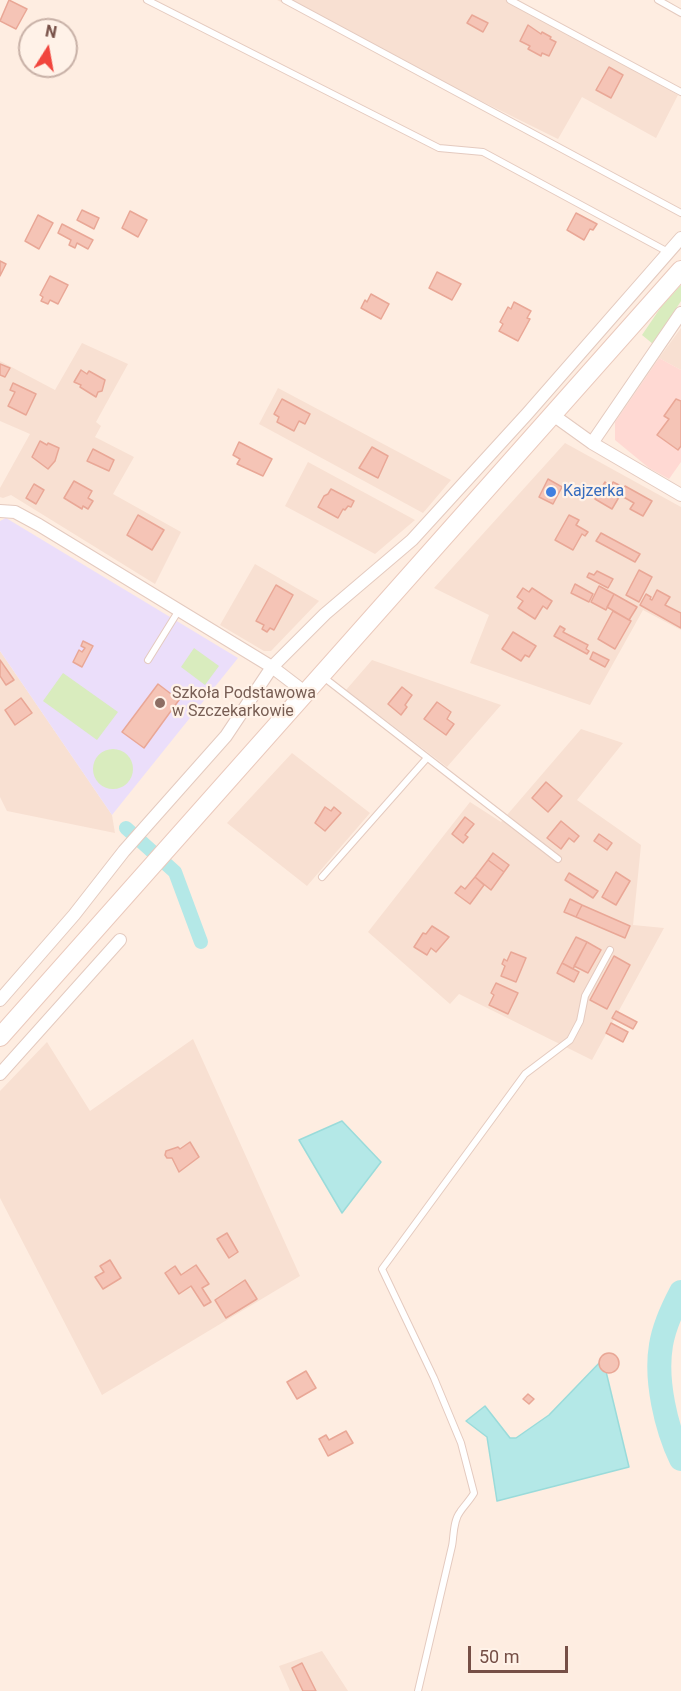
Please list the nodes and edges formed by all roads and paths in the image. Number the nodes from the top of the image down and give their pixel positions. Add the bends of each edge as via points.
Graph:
1 (147, 0) edge
2 (285, 0) edge
3 (510, 0) edge
4 (658, 0) edge
5 (681, 13) edge
6 (681, 92) edge
7 (681, 213) edge
8 (681, 238) edge
9 (668, 252) junction
10 (681, 270) edge
11 (681, 313) edge
12 (553, 415) junction
13 (592, 443) junction
14 (681, 495) edge
15 (1, 509) edge
16 (180, 610) junction
17 (148, 660) dead end
18 (272, 667) junction
19 (321, 676) junction
20 (306, 693) junction
21 (427, 758) junction
22 (558, 859) dead end
23 (322, 877) dead end
24 (120, 940) dead end
25 (610, 950) dead end
26 (0, 1000) edge
27 (0, 1037) edge
28 (0, 1074) edge
29 (418, 1691) edge

1 - 9 lane via 439,148 483,152
2 - 7 lane
3 - 6 lane
4 - 5 lane
8 - 9 street
9 - 18 street via 412,540 325,614
10 - 12 main road
11 - 13 street
12 - 13 street
12 - 19 main road
13 - 14 street via 613,460
15 - 16 street via 39,525
16 - 17 lane
16 - 18 street
18 - 20 street
18 - 26 street via 226,736
19 - 20 main road
19 - 21 lane
20 - 27 main road
21 - 22 lane
21 - 23 lane
24 - 28 street
25 - 29 lane via 585,996 580,1021 570,1040 525,1074 382,1269 461,1443 474,1493 458,1514

